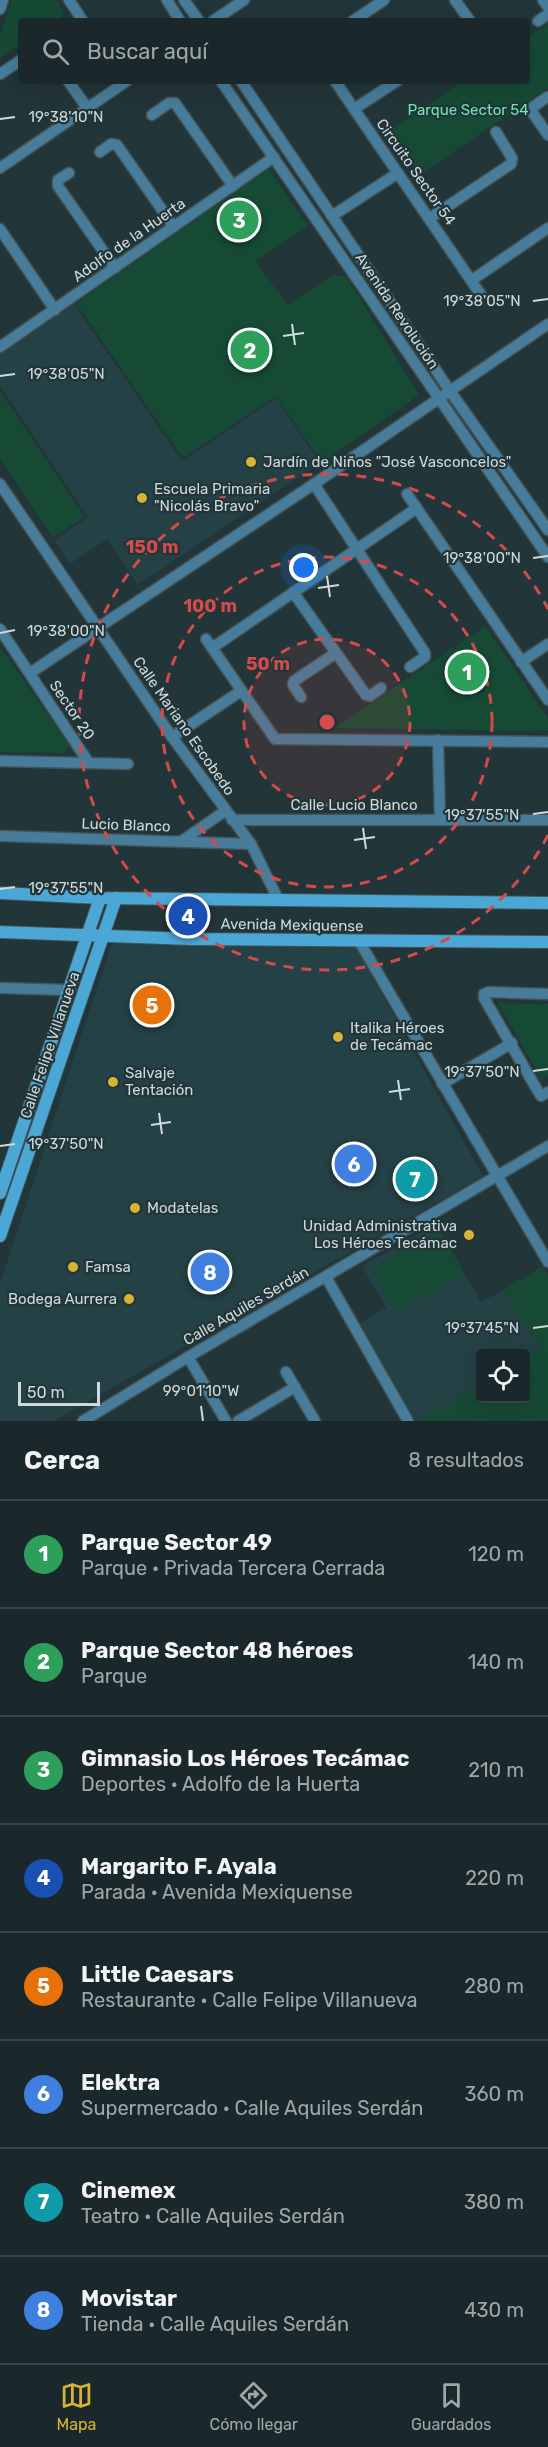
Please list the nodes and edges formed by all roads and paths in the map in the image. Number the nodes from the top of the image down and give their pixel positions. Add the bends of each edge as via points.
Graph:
1 (3, 0) edge
2 (69, 0) edge
3 (166, 0) edge
4 (184, 0) edge
5 (244, 0) edge
6 (384, 0) edge
7 (455, 0) edge
8 (543, 0) edge
9 (548, 7) edge
10 (0, 9) edge
11 (80, 18) edge
12 (178, 18) edge
13 (197, 18) edge
14 (217, 18) edge
15 (357, 18) edge
16 (468, 18) edge
17 (18, 62) edge
18 (0, 74) edge
19 (70, 84) edge
20 (123, 84) edge
21 (223, 84) edge
22 (243, 84) edge
23 (337, 84) edge
24 (392, 84) edge
25 (547, 97) edge
26 (88, 109) junction
27 (354, 109) junction
28 (152, 115) dead end
29 (496, 132) dead end
30 (548, 135) edge
31 (100, 152) dead end
32 (274, 157) junction
33 (0, 168) edge
34 (69, 173) dead end
35 (398, 173) junction
36 (234, 186) junction
37 (332, 216) junction
38 (430, 218) junction
39 (174, 227) junction
40 (0, 228) edge
41 (548, 228) edge
42 (114, 268) junction
43 (472, 280) junction
44 (481, 295) dead end
45 (55, 310) junction
46 (548, 324) edge
47 (0, 347) edge
48 (450, 391) junction
49 (439, 399) junction
50 (0, 484) edge
51 (314, 484) junction
52 (407, 494) dead end
53 (417, 508) junction
54 (548, 530) edge
55 (356, 550) junction
56 (548, 557) edge
57 (293, 592) junction
58 (98, 629) junction
59 (0, 630) edge
60 (548, 644) edge
61 (336, 653) junction
62 (521, 662) junction
63 (410, 667) dead end
64 (30, 673) junction
65 (381, 688) dead end
66 (241, 691) junction
67 (301, 697) dead end
68 (548, 700) edge
69 (172, 736) junction
70 (438, 740) junction
71 (548, 742) edge
72 (0, 761) edge
73 (89, 763) junction
74 (128, 764) dead end
75 (229, 815) junction
76 (440, 820) junction
77 (548, 820) edge
78 (0, 836) edge
79 (179, 842) junction
80 (250, 844) junction
81 (0, 891) edge
82 (100, 898) junction
83 (116, 898) junction
84 (278, 899) junction
85 (548, 903) edge
86 (0, 932) edge
87 (89, 935) junction
88 (104, 936) junction
89 (359, 941) junction
90 (548, 942) edge
91 (0, 988) edge
92 (70, 990) junction
93 (548, 994) edge
94 (512, 1044) junction
95 (442, 1084) junction
96 (548, 1092) edge
97 (548, 1146) edge
98 (496, 1176) junction
99 (0, 1193) edge
100 (0, 1236) edge
101 (548, 1262) edge
102 (326, 1277) junction
103 (188, 1357) junction
104 (286, 1372) dead end
105 (295, 1387) junction
106 (83, 1421) edge
107 (226, 1421) edge
108 (238, 1421) edge
109 (315, 1421) edge
110 (408, 1421) edge

1 - 10 street
2 - 11 street
3 - 12 street
4 - 13 street
5 - 14 street
6 - 15 street
7 - 16 street
8 - 9 street
17 - 18 street
19 - 26 street
20 - 26 street
21 - 32 street, Avenida Revolución
22 - 37 street, Avenida Revolución
23 - 27 street, Circuito Sector 54
24 - 27 street
25 - 30 street via 530,109
26 - 33 street
27 - 35 street, Circuito Sector 54
28 - 36 street via 175,103
29 - 38 street via 512,158 511,164
31 - 39 street via 111,144 117,145
32 - 36 street, Adolfo de la Huerta
32 - 49 street, Avenida Revolución
34 - 42 street via 58,180 58,186
35 - 37 street
35 - 38 street, Circuito Sector 54
36 - 39 street, Adolfo de la Huerta
37 - 48 street, Avenida Revolución
38 - 43 street, Circuito Sector 54
39 - 42 street, Adolfo de la Huerta
40 - 45 street
41 - 43 street
42 - 45 street, Adolfo de la Huerta
43 - 44 street, Circuito Sector 54
45 - 47 street, Adolfo de la Huerta
46 - 48 street, Sector 20
48 - 49 street, Sector 20
48 - 54 street, Avenida Revolución
49 - 51 street, Sector 20
49 - 56 street, Avenida Revolución
50 - 58 street, Calle Mariano Escobedo
51 - 55 street
51 - 58 street, Sector 20
52 - 53 street
53 - 55 street
53 - 62 street
55 - 57 street
55 - 63 street via 425,652 425,657
57 - 61 street
57 - 66 street via 209,643
58 - 64 street, Sector 20
58 - 69 street, Calle Mariano Escobedo
59 - 64 street, Sector 20
60 - 62 street
61 - 65 street via 368,696
61 - 67 street via 294,681
62 - 68 street
64 - 73 street, Sector 20
66 - 69 street
66 - 70 street via 275,739
69 - 75 street, Calle Mariano Escobedo
70 - 71 street
70 - 76 street
72 - 73 street, Sector 20
73 - 74 street, Sector 20
75 - 76 street, Calle Lucio Blanco
75 - 79 street
75 - 80 street, Calle Mariano Escobedo
76 - 77 street, Calle Lucio Blanco
78 - 79 street, Lucio Blanco
79 - 80 street, Lucio Blanco
80 - 84 street, Calle Mariano Escobedo
81 - 82 main road, Avenida Mexiquense
82 - 83 main road, Avenida Mexiquense
82 - 87 main road, Calle Felipe Villanueva
83 - 84 main road, Avenida Mexiquense
83 - 88 main road, Calle Felipe Villanueva
84 - 85 main road, Avenida Mexiquense
86 - 87 main road, Avenida Mexiquense
87 - 88 main road, Avenida Mexiquense
87 - 92 main road, Calle Felipe Villanueva
88 - 89 main road, Avenida Mexiquense
88 - 100 main road, Calle Felipe Villanueva
89 - 90 main road, Avenida Mexiquense
89 - 95 street
91 - 92 street
92 - 99 main road, Calle Felipe Villanueva
93 - 94 street via 484,994
94 - 95 street
94 - 96 street via 539,1093 542,1096
95 - 98 street
97 - 98 street, Calle Aquiles Serdán
98 - 101 street
98 - 102 street, Calle Aquiles Serdán
102 - 103 street, Calle Aquiles Serdán
102 - 110 street
103 - 106 street, Calle Aquiles Serdán
103 - 107 street
104 - 105 street
105 - 108 street
105 - 109 street

